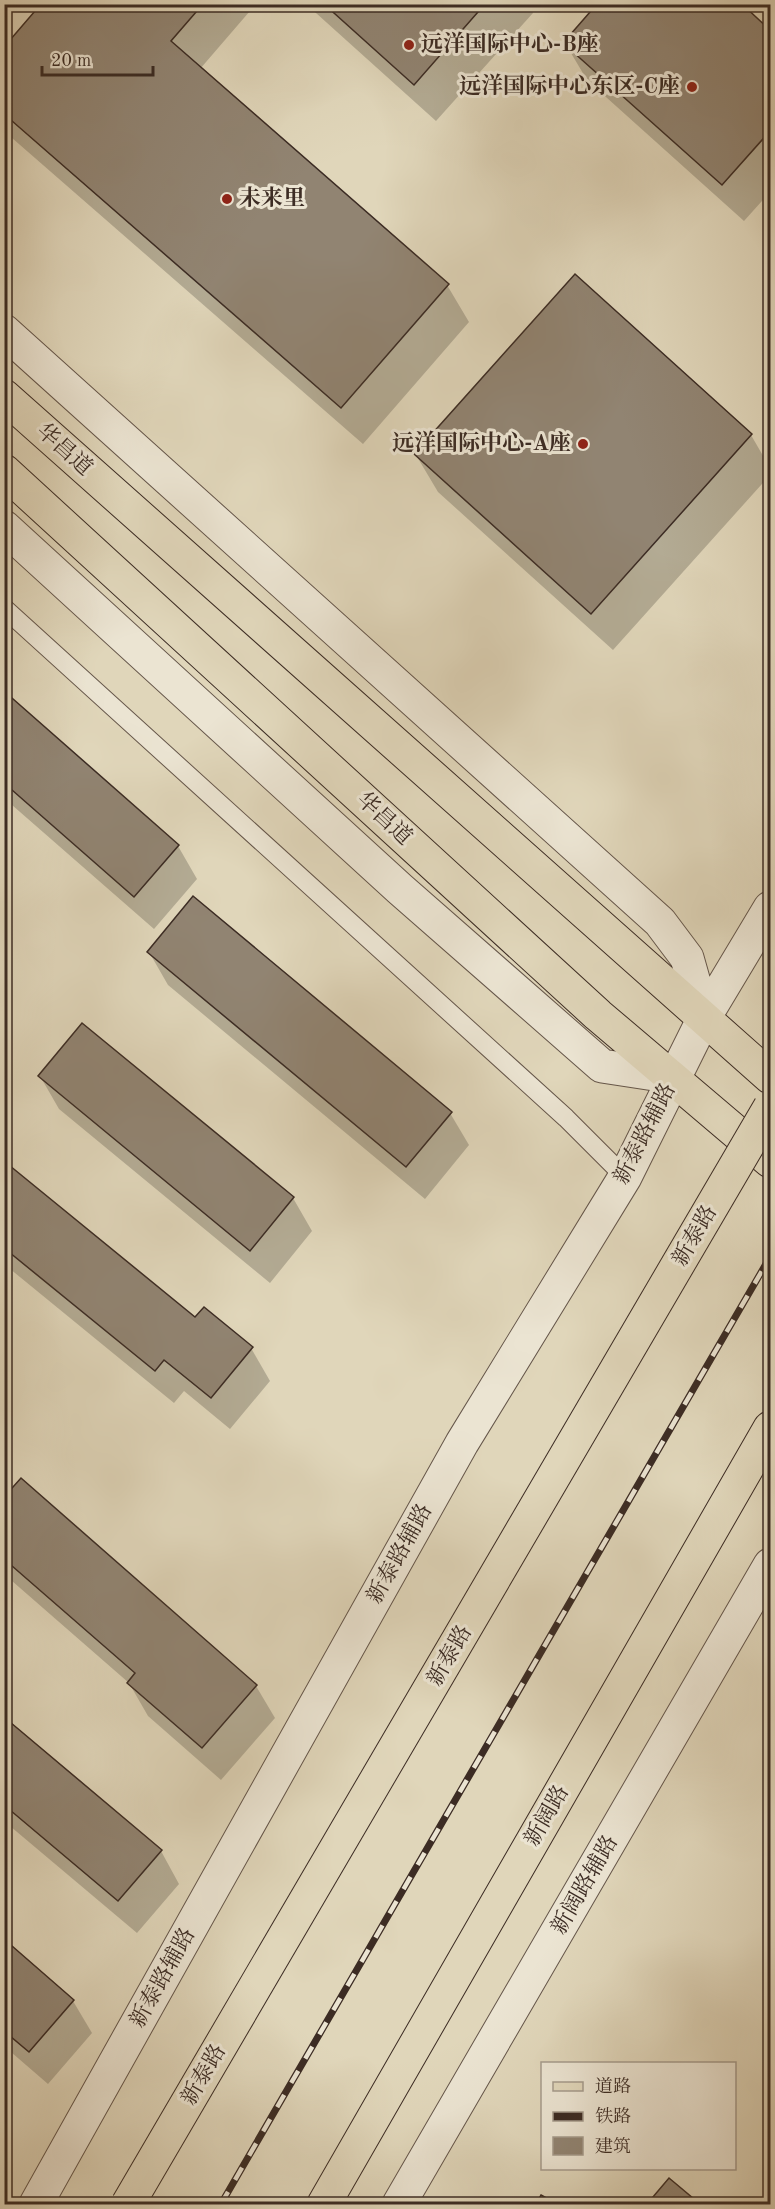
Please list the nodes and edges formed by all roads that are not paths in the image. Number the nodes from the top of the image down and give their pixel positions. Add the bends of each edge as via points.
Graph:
1 (4, 332) edge
2 (4, 396) edge
3 (4, 471) edge
4 (4, 527) edge
5 (4, 608) edge
6 (771, 908) edge
7 (704, 1018) junction
8 (674, 1077) junction
9 (771, 1077) edge
10 (771, 1107) edge
11 (771, 1161) edge
12 (625, 1177) junction
13 (771, 1428) edge
14 (771, 1565) edge
15 (36, 2205) edge
16 (128, 2205) edge
17 (324, 2205) edge
18 (399, 2205) edge

1 - 7 street via 660,922 687,958
2 - 7 main road, 华昌道
3 - 8 main road, 华昌道 via 598,1016
4 - 8 street via 400,889 602,1066
5 - 12 lane via 566,1118
6 - 7 street, 新泰路辅路
7 - 8 street, 新泰路辅路
7 - 9 main road, 华昌道
8 - 11 main road, 华昌道
8 - 12 street, 新泰路辅路
10 - 16 main road, 新泰路, bridge
12 - 15 street, 新泰路辅路 via 462,1443
13 - 17 main road, 新阔路
14 - 18 street, 新阔路辅路

